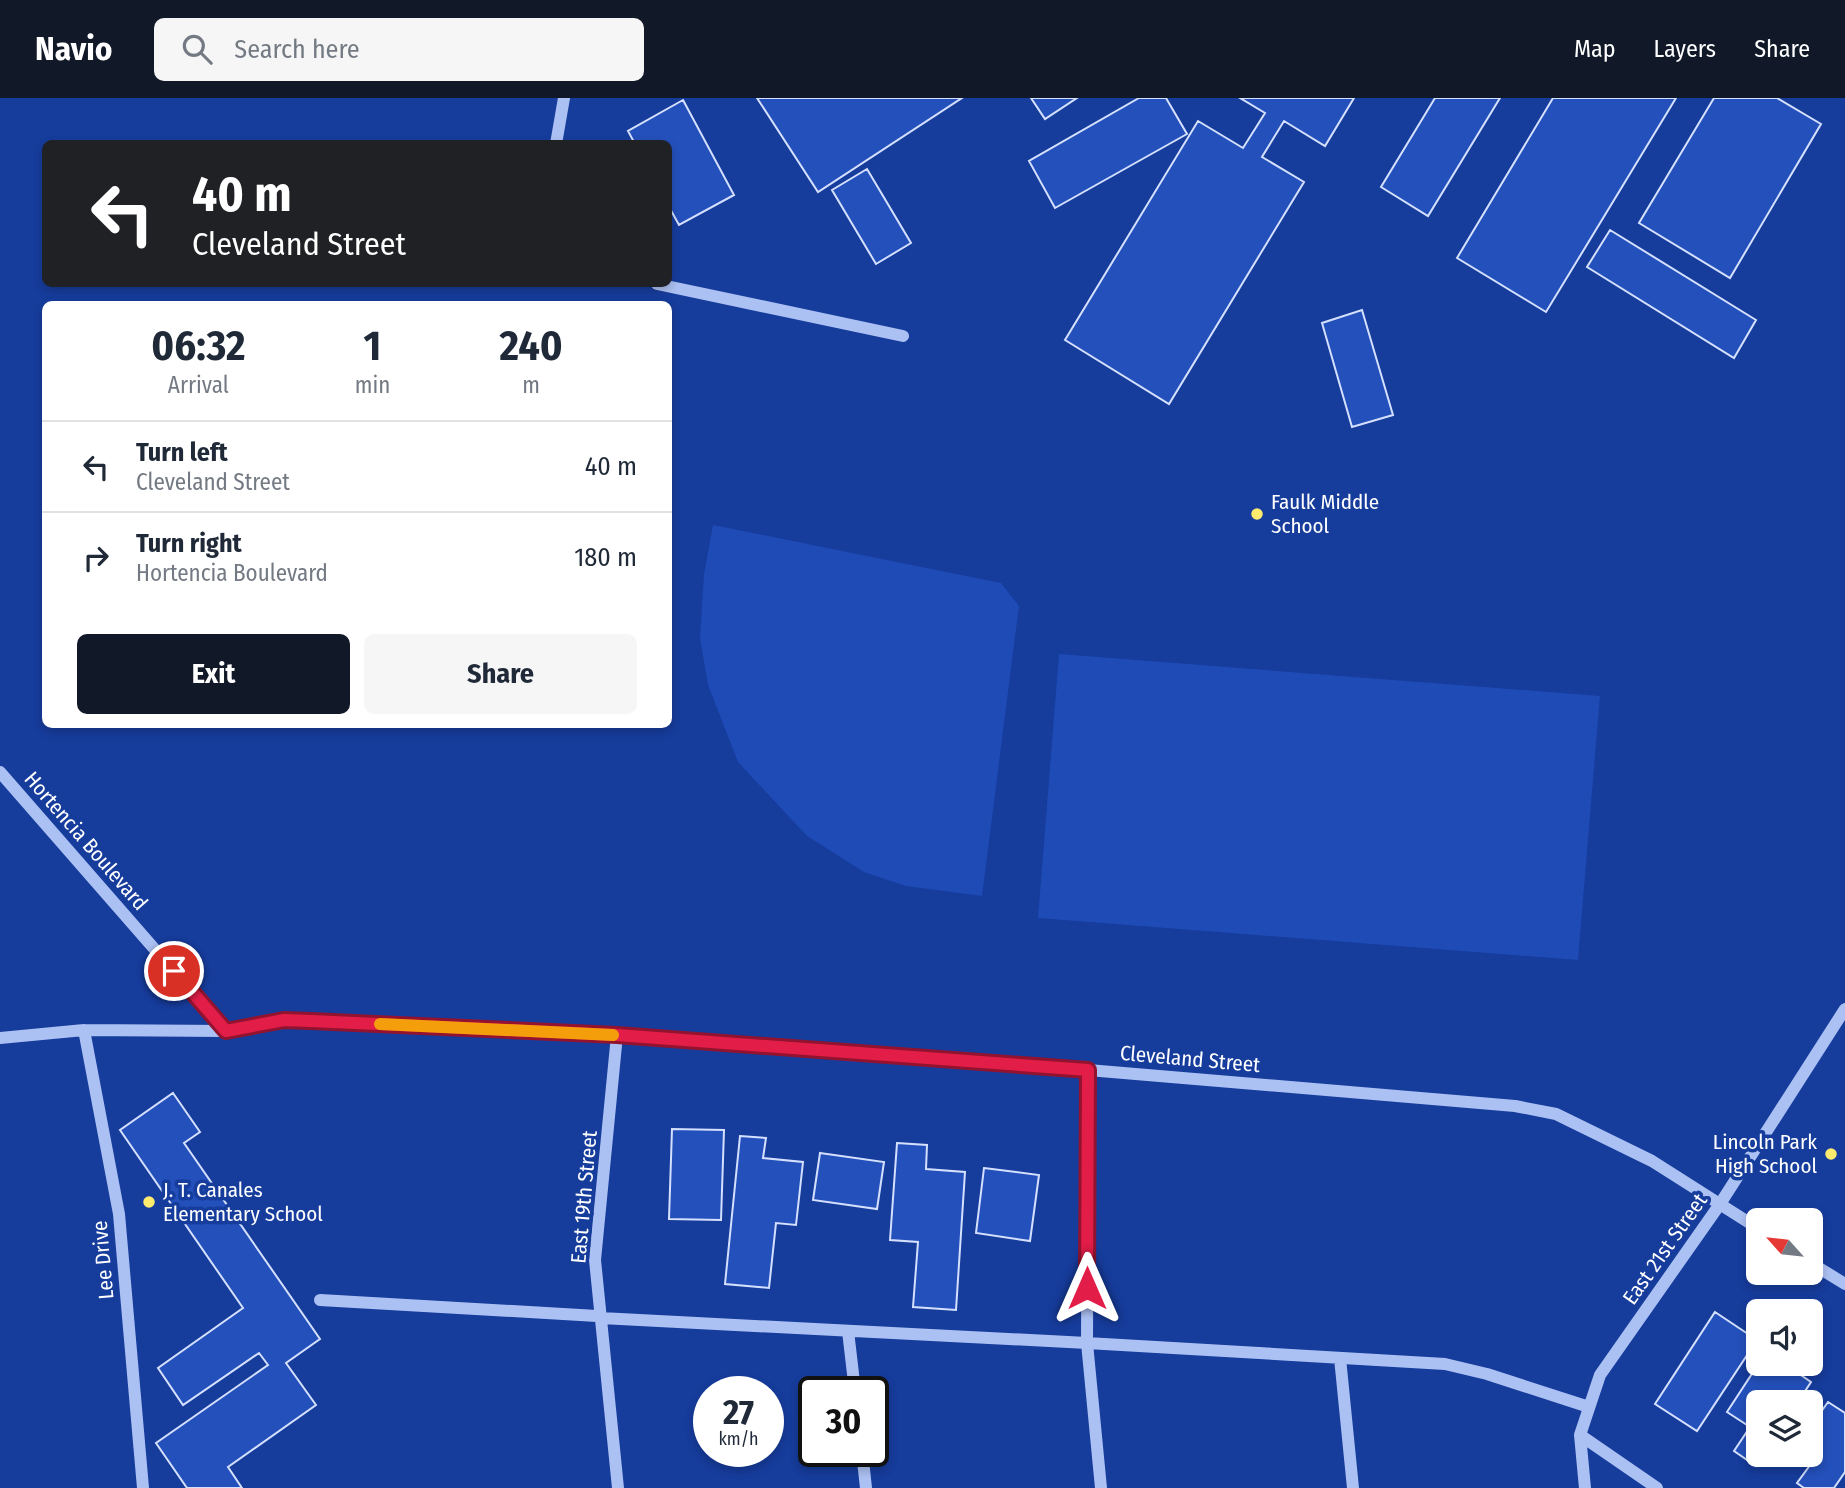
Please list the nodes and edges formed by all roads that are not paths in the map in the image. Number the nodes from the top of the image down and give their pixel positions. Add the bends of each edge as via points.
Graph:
1 (564, 98) edge
2 (557, 140) edge
3 (671, 287) edge
4 (903, 336) dead end
5 (0, 772) edge
6 (1845, 1009) edge
7 (84, 1030) junction
8 (226, 1031) junction
9 (617, 1035) junction
10 (0, 1038) edge
11 (1088, 1070) junction
12 (1720, 1204) junction
13 (1746, 1221) edge
14 (1824, 1271) edge
15 (1845, 1284) edge
16 (320, 1300) dead end
17 (601, 1318) junction
18 (848, 1331) junction
19 (1087, 1343) junction
20 (1340, 1358) junction
21 (853, 1376) edge
22 (1590, 1406) junction
23 (1580, 1434) junction
24 (864, 1467) edge
25 (143, 1488) edge
26 (618, 1488) edge
27 (866, 1488) edge
28 (1101, 1488) edge
29 (1353, 1488) edge
30 (1585, 1488) edge
31 (1657, 1488) edge

1 - 2 street
3 - 4 street
5 - 8 street, Hortencia Boulevard
6 - 12 street, East 21st Street
7 - 8 street, Cleveland Street
7 - 10 street, Cleveland Street
7 - 25 street, Lee Drive via 118,1214
8 - 9 street, Cleveland Street via 284,1020
9 - 11 street, Cleveland Street
9 - 17 street, East 19th Street via 595,1260
11 - 12 street, Cleveland Street via 1515,1106 1556,1114 1652,1161
11 - 19 street
12 - 13 street, Cleveland Street
12 - 22 street, East 21st Street via 1600,1376
14 - 15 street
16 - 17 street
17 - 18 street
17 - 26 street, East 19th Street
18 - 19 street
18 - 21 street
19 - 20 street
19 - 28 street
20 - 22 street via 1445,1364
20 - 29 street
22 - 23 street, East 21st Street
23 - 30 street, East 21st Street
23 - 31 street
24 - 27 street

